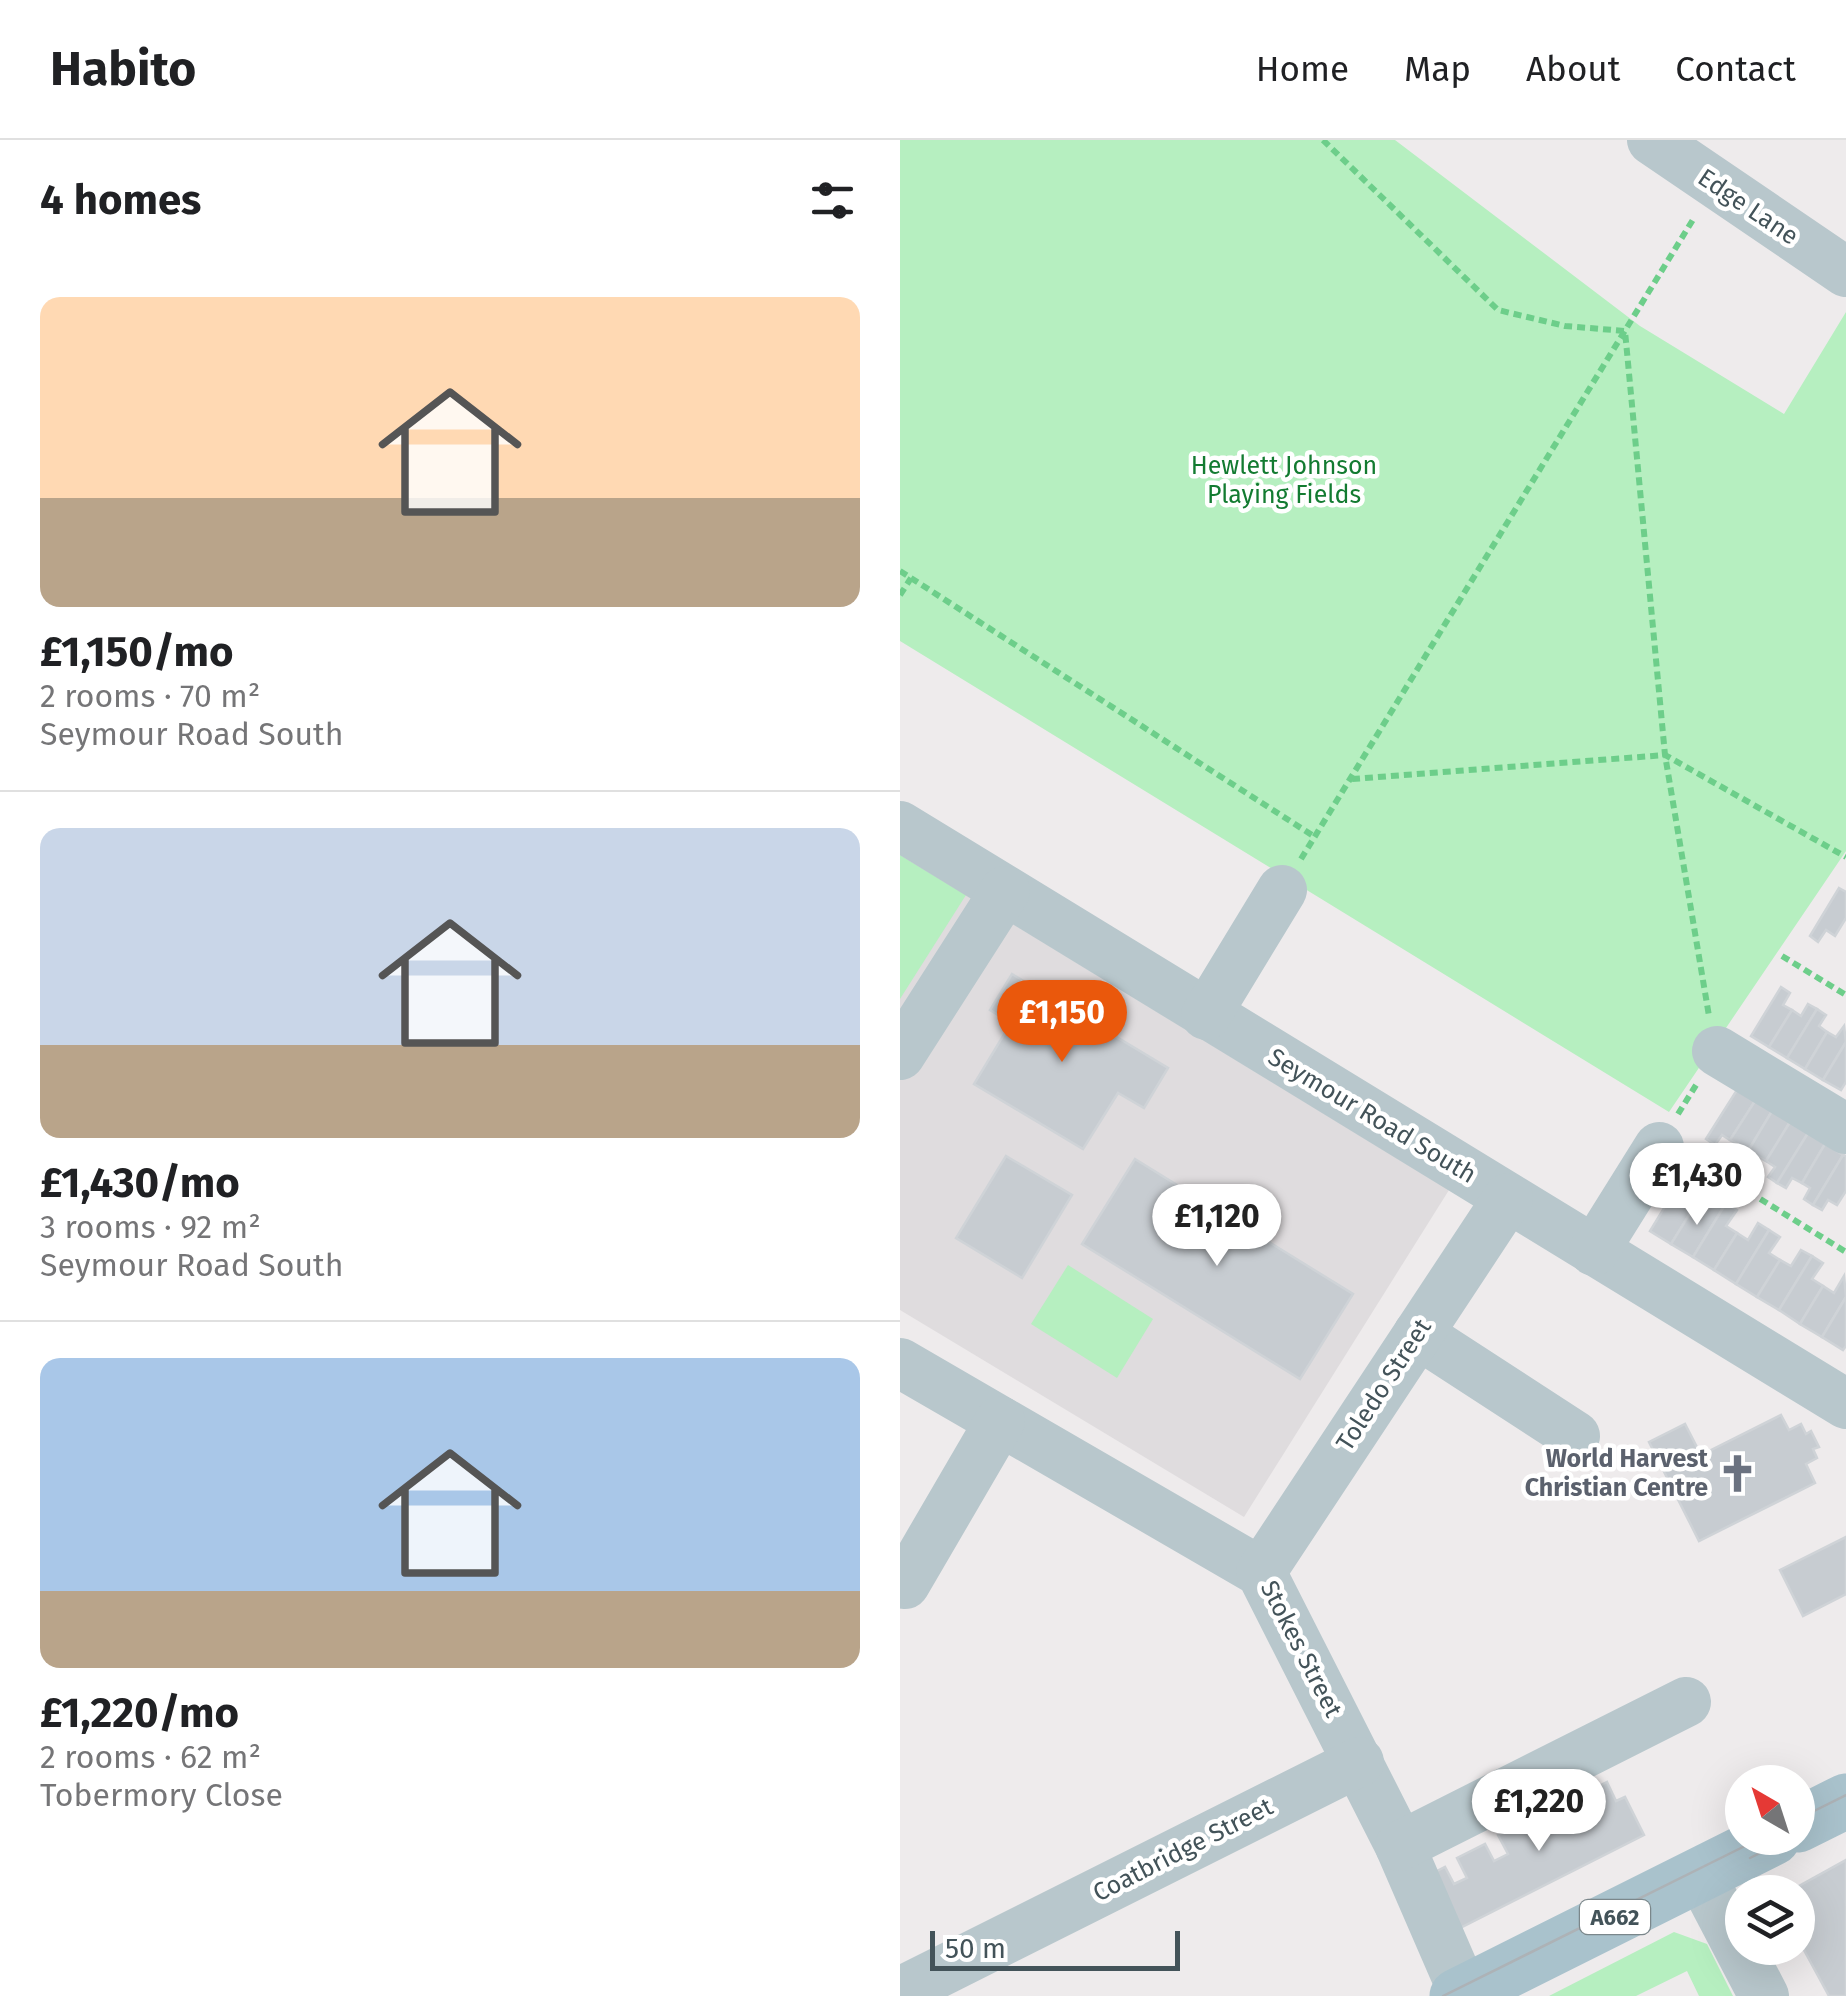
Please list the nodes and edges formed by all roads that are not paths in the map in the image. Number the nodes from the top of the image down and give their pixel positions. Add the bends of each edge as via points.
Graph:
1 (1683, 155) edge
2 (1846, 272) edge
3 (900, 826) edge
4 (1282, 890) road end
5 (1004, 891) junction
6 (1206, 1016) junction
7 (1717, 1051) road end
8 (900, 1055) edge
9 (1846, 1130) edge
10 (1662, 1143) road end
11 (1508, 1198) junction
12 (1594, 1252) junction
13 (1418, 1334) junction
14 (900, 1362) edge
15 (1846, 1404) edge
16 (1000, 1421) junction
17 (1575, 1436) dead end
18 (1261, 1572) junction
19 (904, 1584) dead end
20 (1686, 1702) dead end
21 (1359, 1762) junction
22 (1846, 1800) edge
23 (1815, 1816) edge
24 (1400, 1846) junction
25 (1738, 1855) edge
26 (1700, 1874) junction
27 (900, 1992) edge
28 (1462, 1995) edge
29 (1764, 1996) edge

1 - 2 street, Edge Lane
3 - 5 street, Seymour Road South
4 - 6 street
5 - 6 street, Seymour Road South
5 - 8 street
6 - 11 street, Seymour Road South
7 - 9 street
10 - 12 street
11 - 12 street, Seymour Road South
11 - 13 street, Toledo Street
12 - 15 street, Seymour Road South
13 - 17 street
13 - 18 street, Toledo Street
14 - 16 street, Stokes Street
16 - 18 street, Stokes Street
16 - 19 street
18 - 21 street, Stokes Street
20 - 24 street
21 - 24 street, Stokes Street
21 - 27 street, Coatbridge Street
22 - 23 main road
24 - 28 street, Stokes Street
25 - 26 main road, A662
26 - 28 main road, A662
26 - 29 street

